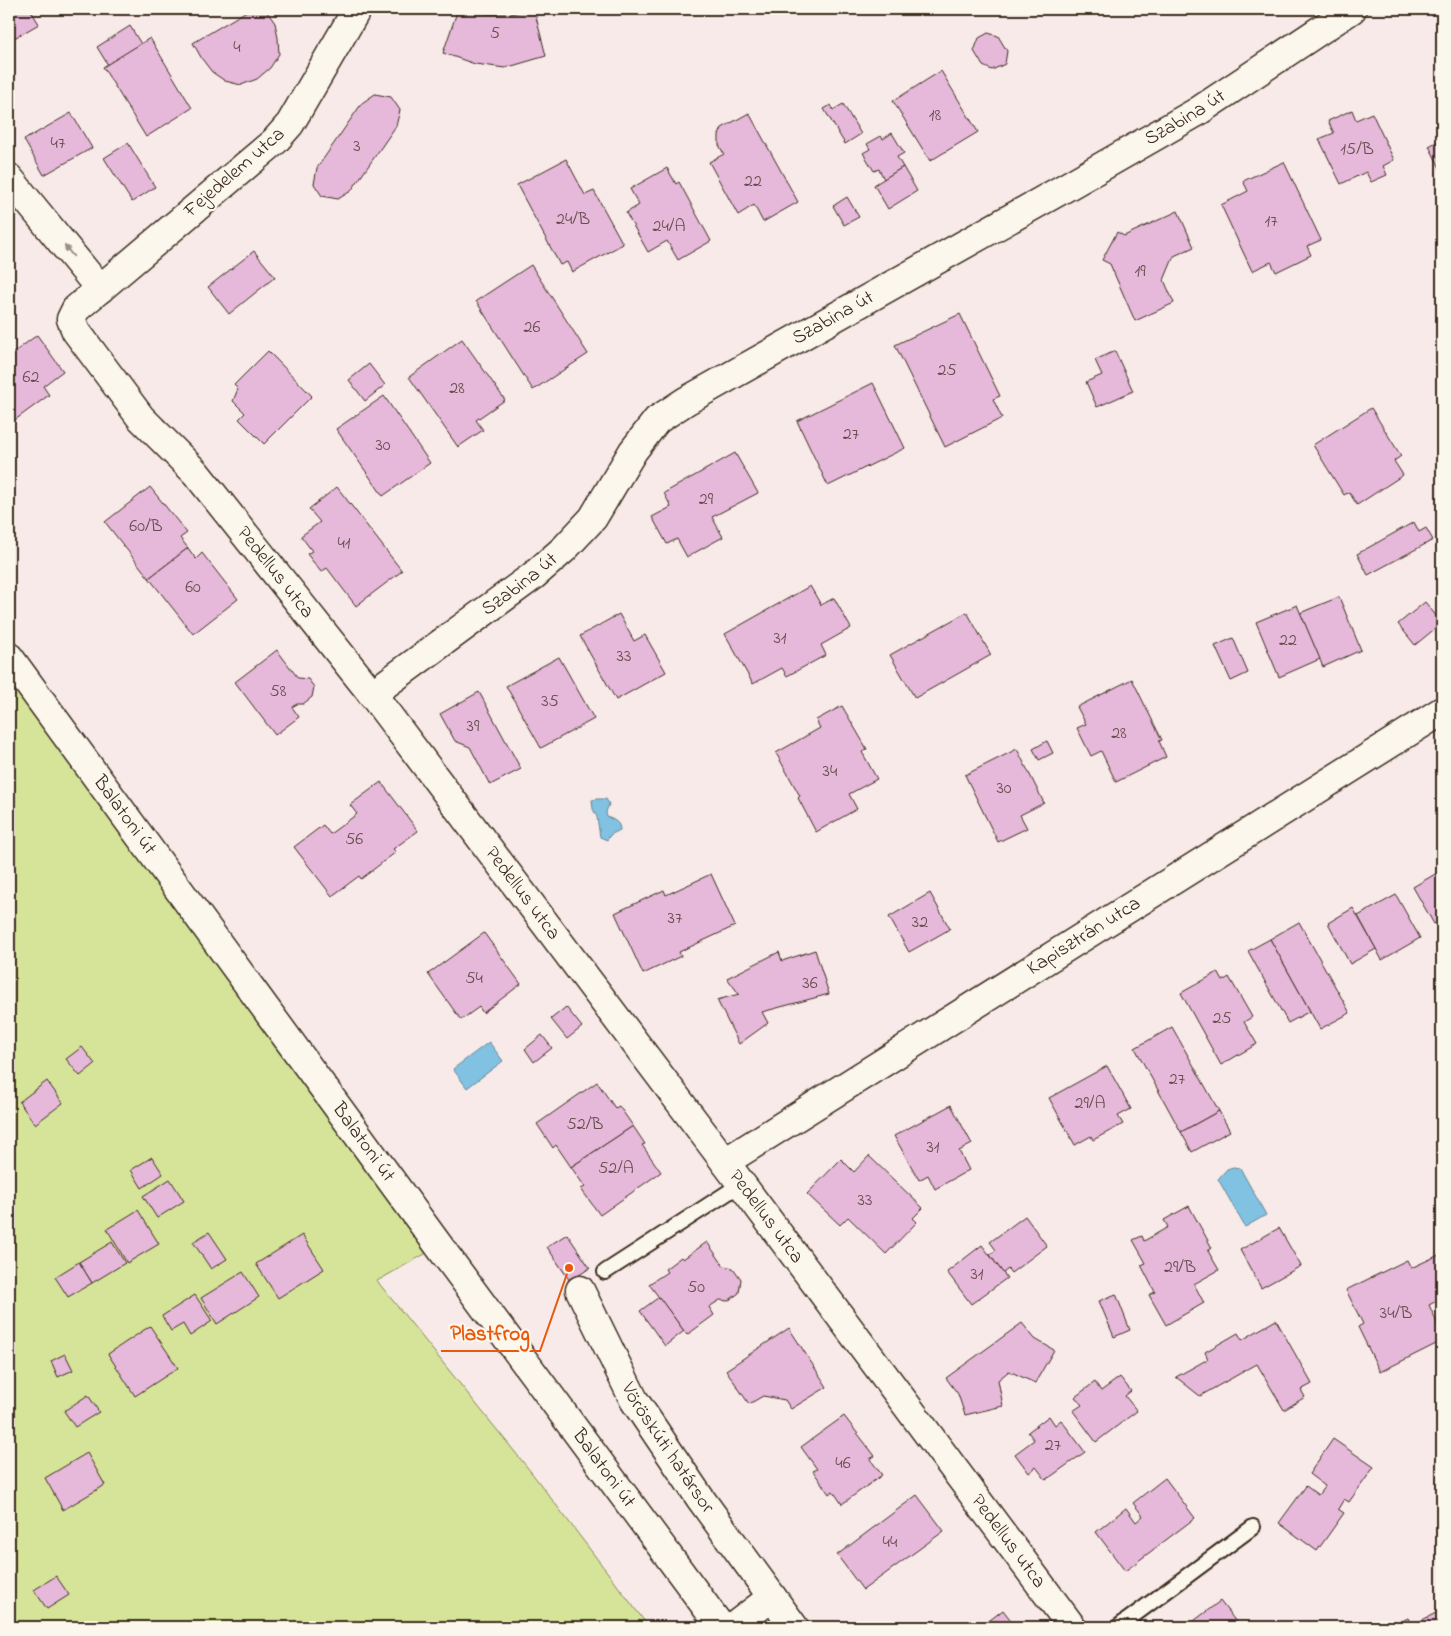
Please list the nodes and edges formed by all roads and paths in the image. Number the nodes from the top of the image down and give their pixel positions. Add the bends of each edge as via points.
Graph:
1 (357, 9) edge
2 (1352, 9) edge
3 (9, 178) edge
4 (100, 289) junction
5 (9, 657) edge
6 (372, 694) junction
7 (1442, 711) edge
8 (725, 1162) junction
9 (741, 1184) junction
10 (605, 1272) dead end
11 (580, 1290) dead end
12 (1253, 1526) dead end
13 (772, 1597) junction
14 (721, 1627) edge
15 (733, 1627) edge
16 (794, 1627) edge
17 (1072, 1627) edge
18 (1118, 1627) edge

1 - 4 street, Fejedelem utca via 290,124 275,141
2 - 6 street, Szabina út via 1197,112 694,396 657,420 633,450 593,518 564,549 533,576
4 -> 3 street
4 - 6 street, Pedellus utca via 76,309 71,319 76,332 141,418 196,473
5 - 14 street, Balatoni út
6 - 8 street, Pedellus utca
7 - 8 street, Kapisztrán utca
8 - 9 street, Pedellus utca
9 - 10 lane
9 - 17 street, Pedellus utca
11 - 13 street, Vöröskúti határsor via 634,1400
12 - 18 lane
13 - 15 street
13 - 16 street, Vöröskúti határsor

